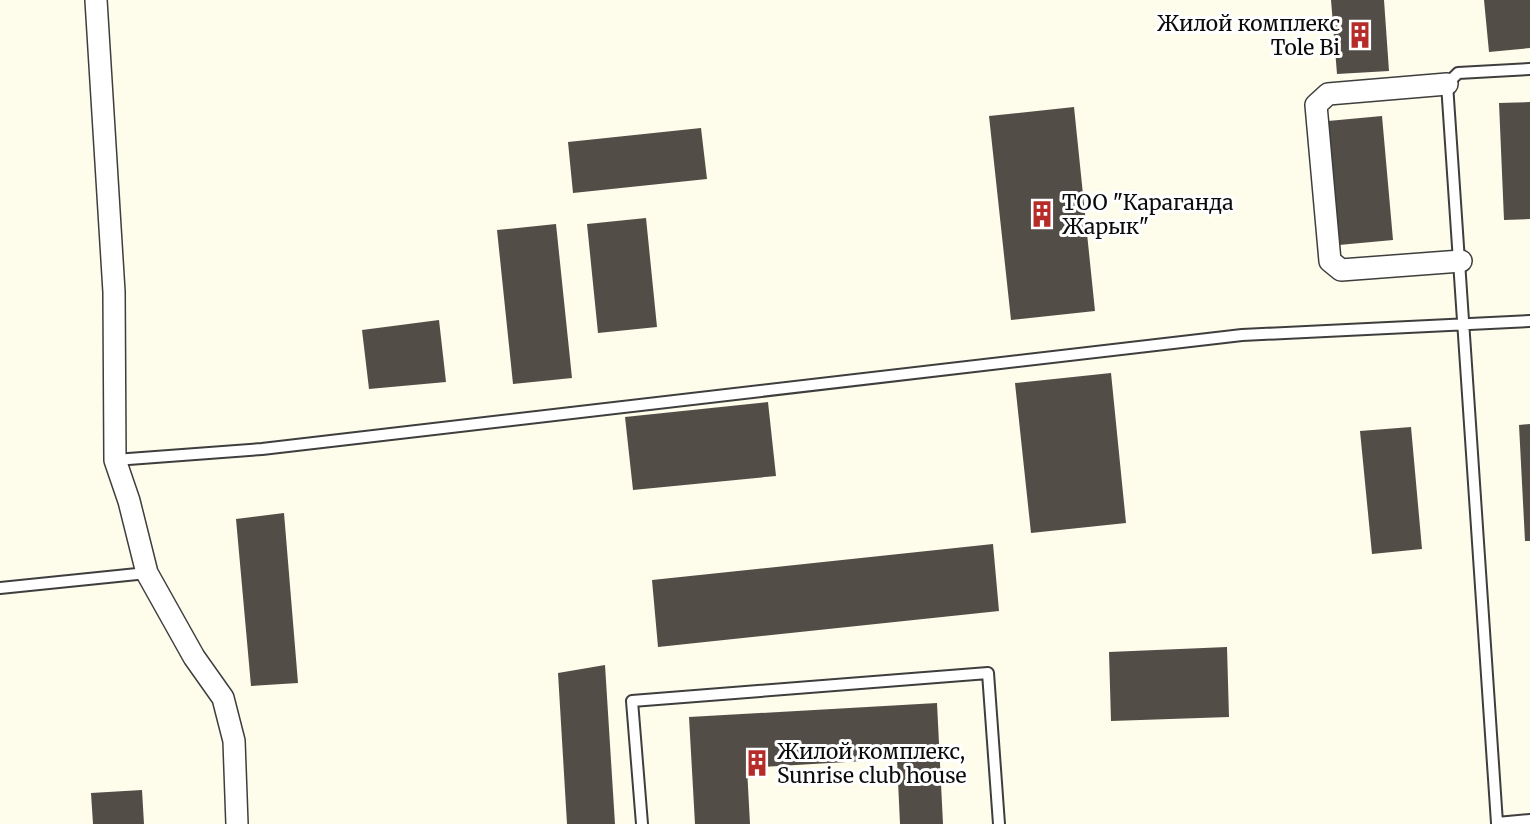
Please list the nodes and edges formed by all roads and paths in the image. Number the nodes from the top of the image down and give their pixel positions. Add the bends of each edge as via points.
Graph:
1 (96, 0) edge
2 (1530, 69) edge
3 (1448, 84) junction
4 (1461, 261) junction
5 (1530, 321) edge
6 (1464, 323) junction
7 (115, 460) junction
8 (147, 573) junction
9 (0, 588) edge
10 (1530, 820) edge
11 (237, 824) edge
12 (642, 824) edge
13 (999, 824) edge

1 - 7 street via 114,292
2 - 3 lane via 1458,73
3 - 4 lane
3 - 4 street via 1328,94 1316,105 1330,261 1341,270
4 - 6 lane
5 - 6 lane
6 - 7 lane via 1242,335 262,449
6 - 10 lane via 1497,823
7 - 8 street
8 - 9 lane
8 - 11 street via 194,657 223,698 234,741
12 - 13 lane via 632,701 988,673

